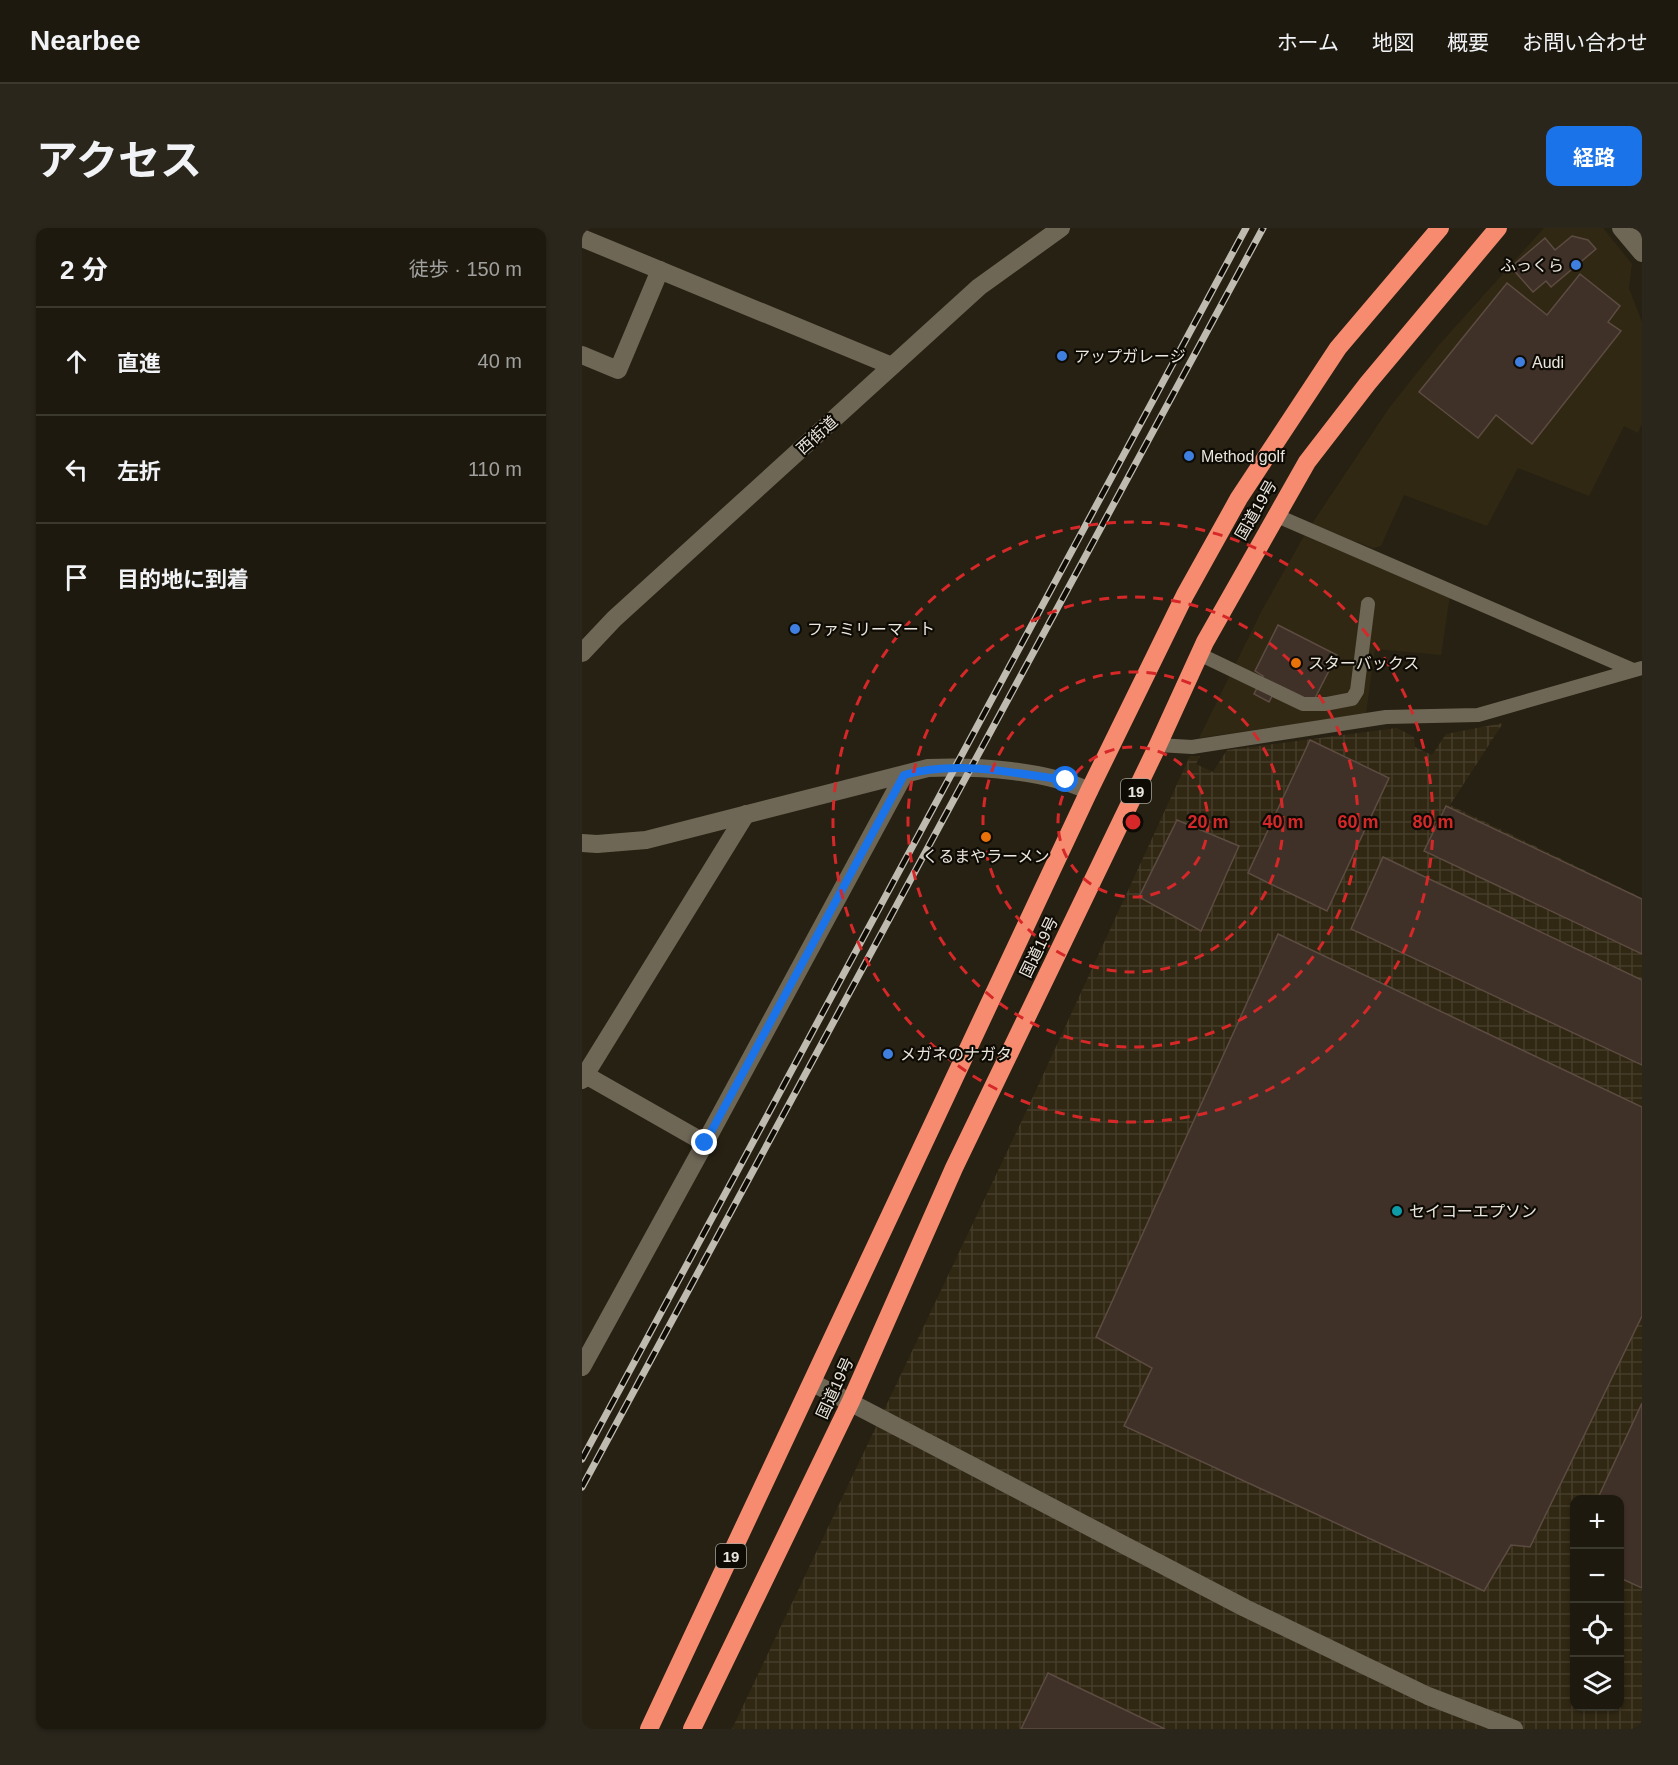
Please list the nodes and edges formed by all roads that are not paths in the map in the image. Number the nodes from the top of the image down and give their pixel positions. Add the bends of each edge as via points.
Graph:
1 (1061, 228) edge
2 (1440, 228) edge
3 (1498, 228) edge
4 (1621, 228) edge
5 (1641, 228) edge
6 (1642, 235) edge
7 (582, 238) edge
8 (1642, 253) edge
9 (660, 270) junction
10 (582, 355) edge
11 (892, 366) junction
12 (1275, 515) junction
13 (1368, 604) dead end
14 (582, 653) edge
15 (1199, 654) junction
16 (1638, 669) edge
17 (1158, 745) junction
18 (904, 775) junction
19 (1089, 791) junction
20 (746, 814) junction
21 (582, 843) edge
22 (583, 1076) edge
23 (705, 1143) junction
24 (582, 1367) edge
25 (813, 1383) junction
26 (851, 1401) junction
27 (649, 1729) edge
28 (692, 1729) edge
29 (1514, 1729) edge

1 - 11 street, 西街道 via 979,287
2 - 19 highway, 国道19号 / 19 via 1338,348 1278,434 1185,594
3 - 12 highway, 国道19号 / 19 via 1334,427
4 - 8 street
5 - 6 street
7 - 9 street
9 - 10 street via 618,370
9 - 11 street
11 - 14 street, 西街道 via 614,619
12 - 15 highway, 国道19号 / 19
12 - 16 lane
13 - 15 lane via 1357,691 1352,699 1303,704
15 - 17 highway, 国道19号 / 19
16 - 17 lane via 1478,715 1386,717 1192,747
17 - 26 highway, 国道19号 / 19 via 954,1168
18 - 19 street via 928,768 970,768 1066,780
18 - 20 street
18 - 23 street
19 - 25 highway, 国道19号 / 19
20 - 21 street via 646,840
20 - 22 street
22 - 23 street
23 - 24 street
25 - 26 street
25 - 27 highway, 国道19号 / 19
26 - 28 highway, 国道19号 / 19
26 - 29 street via 1245,1608 1428,1696

